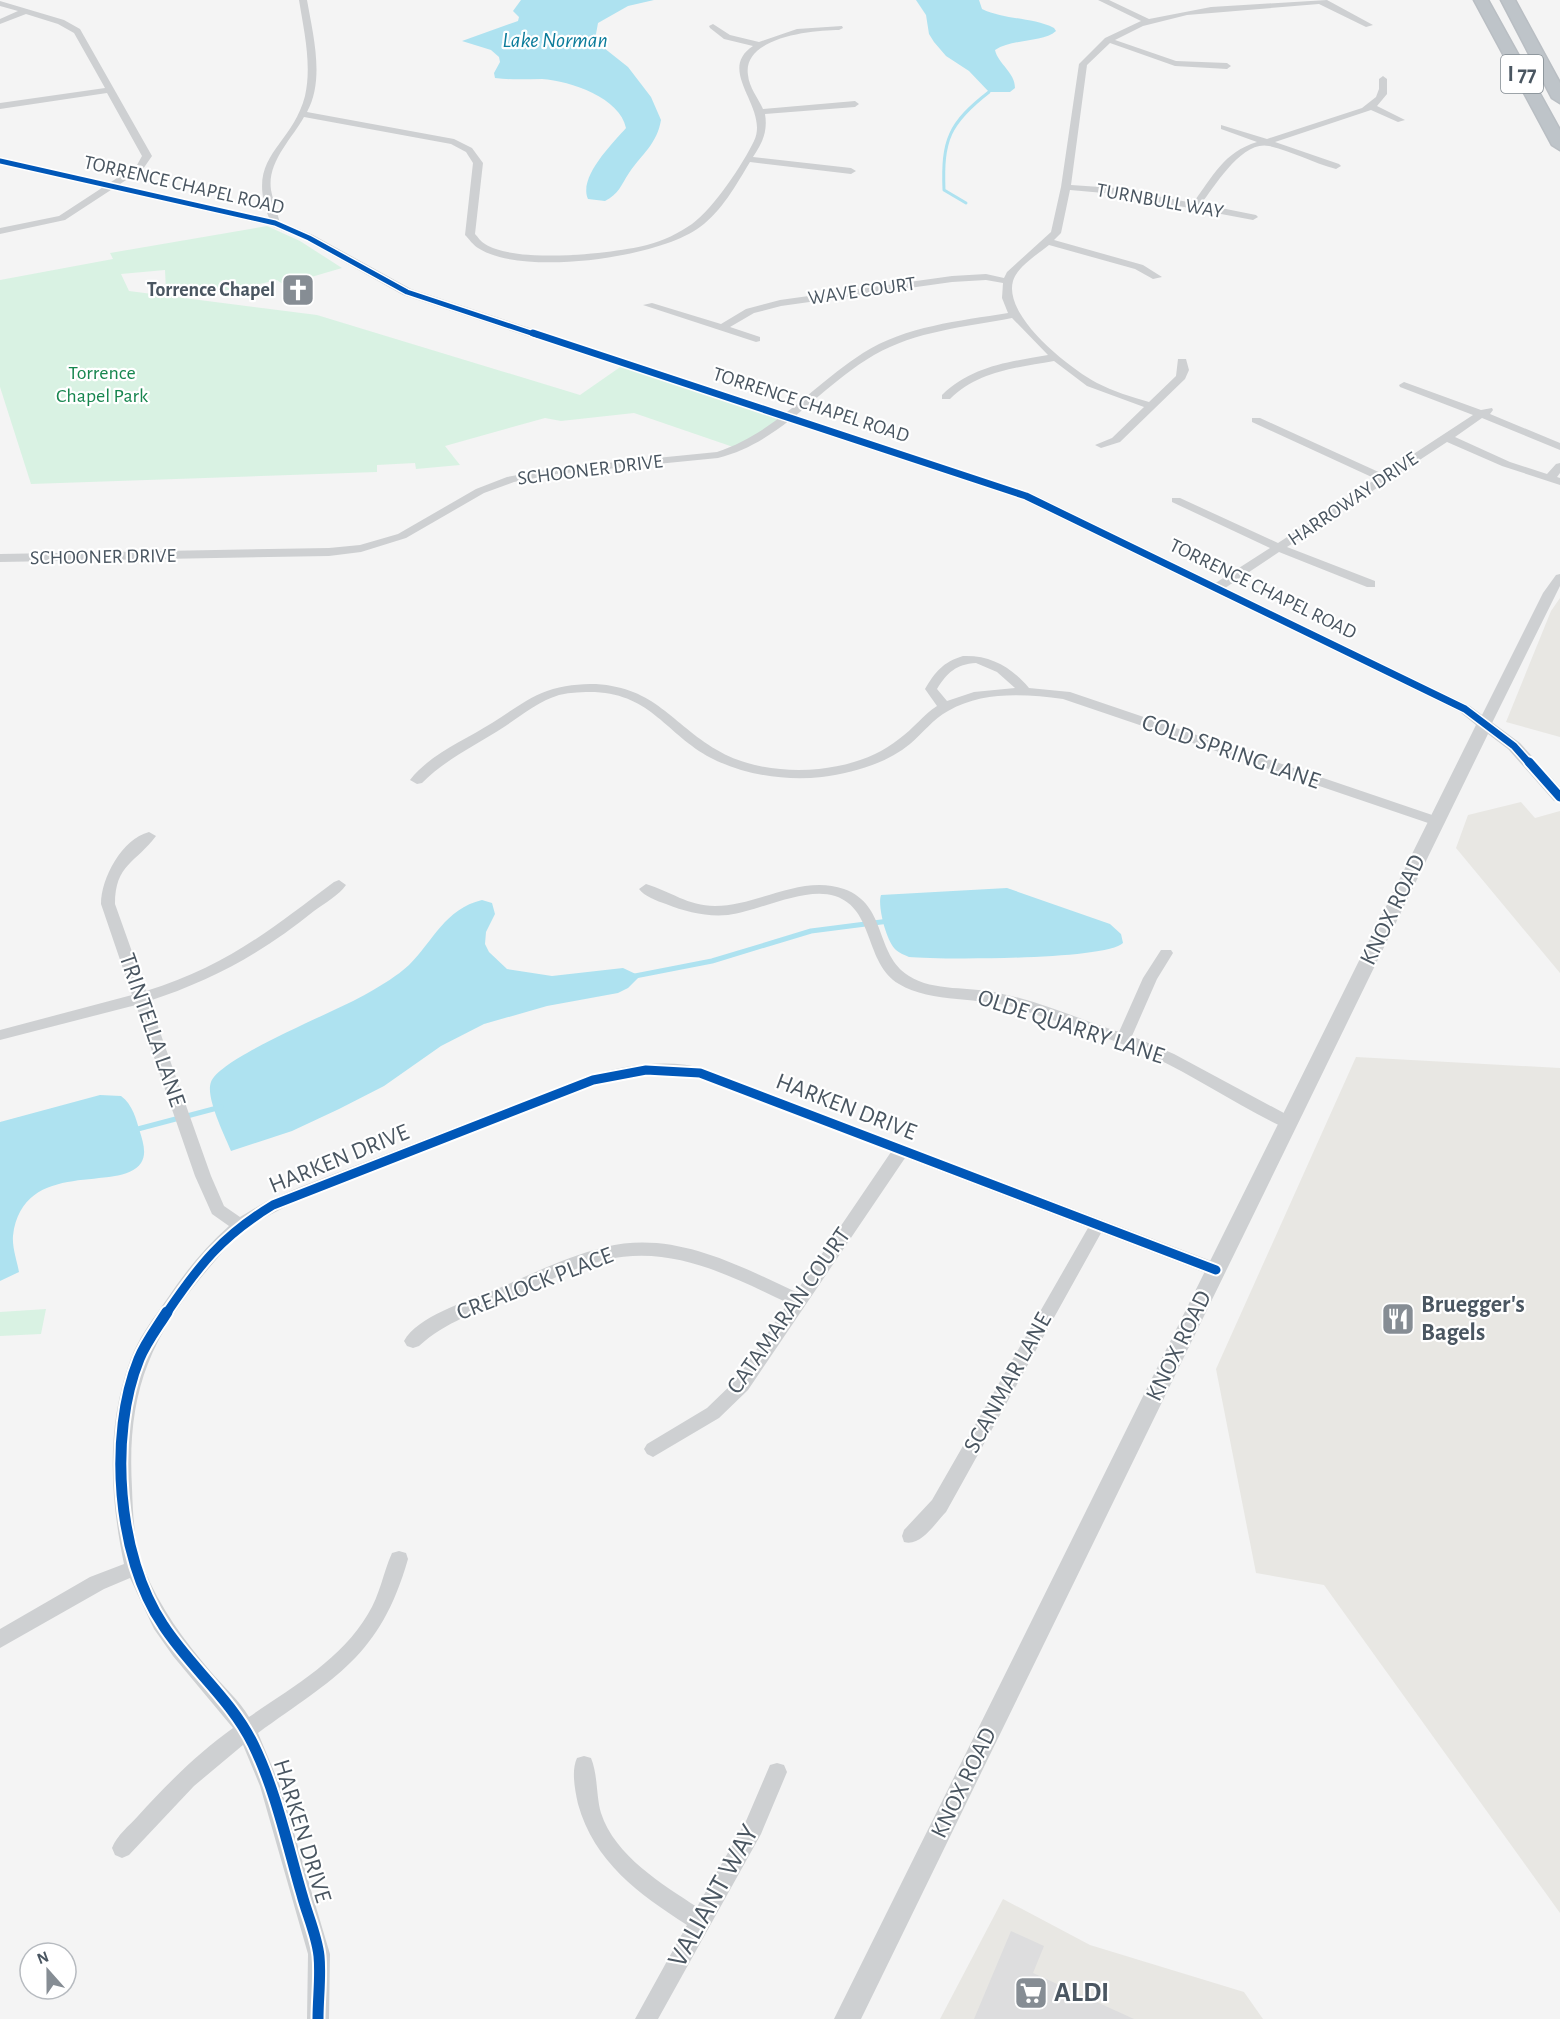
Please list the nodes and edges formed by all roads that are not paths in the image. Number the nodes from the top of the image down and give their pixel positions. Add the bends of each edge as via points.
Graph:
1 (303, 0) edge
2 (1102, 0) edge
3 (1321, 0) edge
4 (1500, 0) edge
5 (1508, 0) edge
6 (1482, 1) edge
7 (0, 3) edge
8 (23, 12) junction
9 (1149, 21) junction
10 (0, 22) edge
11 (1369, 25) dead end
12 (713, 26) dead end
13 (839, 28) dead end
14 (1108, 40) junction
15 (761, 45) junction
16 (1539, 60) junction
17 (1227, 66) dead end
18 (1383, 79) dead end
19 (111, 90) junction
20 (1560, 98) edge
21 (855, 104) dead end
22 (0, 106) edge
23 (1371, 107) junction
24 (761, 112) junction
25 (301, 114) junction
26 (1401, 120) dead end
27 (1224, 127) dead end
28 (1264, 141) junction
29 (1560, 145) edge
30 (746, 159) junction
31 (0, 161) edge
32 (1336, 166) dead end
33 (851, 171) dead end
34 (113, 186) junction
35 (1066, 187) junction
36 (1195, 206) junction
37 (1253, 218) dead end
38 (275, 223) junction
39 (0, 231) edge
40 (1049, 242) junction
41 (1157, 277) dead end
42 (1007, 281) junction
43 (648, 305) dead end
44 (1014, 315) junction
45 (722, 328) junction
46 (756, 339) dead end
47 (1056, 357) junction
48 (1182, 361) dead end
49 (1404, 385) dead end
50 (946, 397) dead end
51 (1152, 406) junction
52 (1485, 412) junction
53 (789, 416) junction
54 (1256, 420) dead end
55 (1446, 437) junction
56 (1101, 446) dead end
57 (1560, 447) edge
58 (1560, 466) edge
59 (1384, 478) junction
60 (1554, 480) edge
61 (1176, 500) dead end
62 (1280, 548) junction
63 (0, 558) edge
64 (1560, 579) edge
65 (1371, 584) dead end
66 (1218, 587) junction
67 (1024, 690) junction
68 (944, 707) junction
69 (1485, 723) junction
70 (417, 780) dead end
71 (1560, 797) edge
72 (1437, 821) junction
73 (149, 836) dead end
74 (339, 885) dead end
75 (646, 889) dead end
76 (1166, 953) dead end
77 (141, 996) junction
78 (0, 1035) edge
79 (1123, 1040) junction
80 (1289, 1123) junction
81 (902, 1149) junction
82 (1098, 1224) junction
83 (240, 1225) junction
84 (1216, 1270) junction
85 (798, 1300) junction
86 (413, 1341) dead end
87 (653, 1449) dead end
88 (911, 1536) dead end
89 (399, 1560) dead end
90 (134, 1568) junction
91 (0, 1639) edge
92 (246, 1731) junction
93 (584, 1766) dead end
94 (777, 1772) dead end
95 (122, 1848) dead end
96 (700, 1921) junction
97 (318, 2019) edge
98 (646, 2019) edge
99 (847, 2019) edge

1 - 25 street via 312,75 309,98
2 - 9 street
3 - 9 street via 1205,10
3 - 11 street
4 - 16 highway, I 77
5 - 16 highway, I 77
6 - 29 highway, I 77
7 - 8 street
8 - 10 street
8 - 19 street via 61,22 77,31
9 - 14 street
12 - 15 street via 727,37
13 - 15 street via 806,29
14 - 17 street via 1175,63
14 - 35 street via 1083,64
15 - 24 street via 749,56 743,70
16 - 20 highway, I 77
18 - 23 street via 1382,95
19 - 22 street
19 - 34 street via 147,156 140,167
21 - 24 street
23 - 26 street
23 - 28 street
24 - 30 street via 763,129
25 - 30 street via 439,139 469,150 478,163 470,235 487,249 516,255 596,257 670,240 706,217
25 - 38 street via 266,176
27 - 28 street
28 - 32 street
28 - 36 street via 1235,154
30 - 33 street
31 - 34 street, TORRENCE CHAPEL ROAD
34 - 38 street, TORRENCE CHAPEL ROAD
34 - 39 street via 56,220
35 - 36 street, TURNBULL WAY via 1115,191
35 - 40 street via 1056,234
36 - 37 street, TURNBULL WAY
38 - 53 street, TORRENCE CHAPEL ROAD via 407,292
40 - 41 street via 1139,267
40 - 42 street via 1019,264
42 - 44 street via 1007,296
42 - 45 street, WAVE COURT via 986,277 952,279 780,303 750,311
43 - 45 street
44 - 47 street
44 - 53 street, SCHOONER DRIVE via 929,331 885,346 854,364
45 - 46 street
47 - 50 street via 977,374 958,384
47 - 51 street via 1090,384
48 - 51 street via 1181,377
49 - 52 street
51 - 56 street via 1116,440
52 - 55 street, HARROWAY DRIVE
52 - 57 street
53 - 63 street, SCHOONER DRIVE via 746,446 718,455 512,478 480,491 402,536 361,548 224,555
53 - 66 street, TORRENCE CHAPEL ROAD via 1026,496
54 - 59 street
55 - 59 street, HARROWAY DRIVE
55 - 60 street
58 - 60 street
59 - 62 street, HARROWAY DRIVE
61 - 62 street
62 - 65 street
62 - 66 street, HARROWAY DRIVE
64 - 69 street, KNOX ROAD via 1549,593
66 - 69 street, TORRENCE CHAPEL ROAD via 1430,690
67 - 68 street, COLD SPRING LANE via 964,699
67 - 68 street via 1002,668 983,659 968,658 951,664 936,677 931,689
67 - 72 street, COLD SPRING LANE via 1065,695
68 - 70 street, COLD SPRING LANE via 905,741 877,758 838,770 800,774 731,762 698,743 637,695 621,689 565,690 528,706 436,763
69 - 71 street, TORRENCE CHAPEL ROAD via 1522,754
69 - 72 street, KNOX ROAD
72 - 80 street, KNOX ROAD
73 - 77 street, TRINTELLA LANE via 120,860 107,895
74 - 77 street via 245,954 188,982
75 - 79 street, OLDE QUARRY LANE via 674,904 709,913 803,892 839,892 863,906 871,918 883,961 905,982 992,996
76 - 79 street via 1150,978
77 - 78 street
77 - 83 street, TRINTELLA LANE via 203,1176 218,1210
79 - 80 street, OLDE QUARRY LANE via 1168,1057 1258,1110
80 - 84 street, KNOX ROAD
81 - 82 street, HARKEN DRIVE
81 - 83 street, HARKEN DRIVE via 700,1073 662,1068 630,1071 593,1080 306,1191
81 - 85 street, CATAMARAN COURT
82 - 84 street, HARKEN DRIVE
82 - 88 street, SCANMAR LANE via 939,1506
83 - 90 street, HARKEN DRIVE via 185,1285 138,1362 123,1425 121,1457 124,1521
84 - 99 street, KNOX ROAD
85 - 86 street, CREALOCK PLACE via 692,1255 641,1248 615,1251 573,1264 439,1321
85 - 87 street, CATAMARAN COURT via 727,1400 700,1422
89 - 92 street via 382,1612 347,1655 300,1696
90 - 91 street via 97,1583
90 - 92 street, HARKEN DRIVE via 161,1623
92 - 95 street via 192,1773
92 - 97 street, HARKEN DRIVE via 270,1786 320,1954
93 - 96 street via 590,1815 625,1870
94 - 96 street, VALIANT WAY via 754,1827
96 - 98 street, VALIANT WAY

